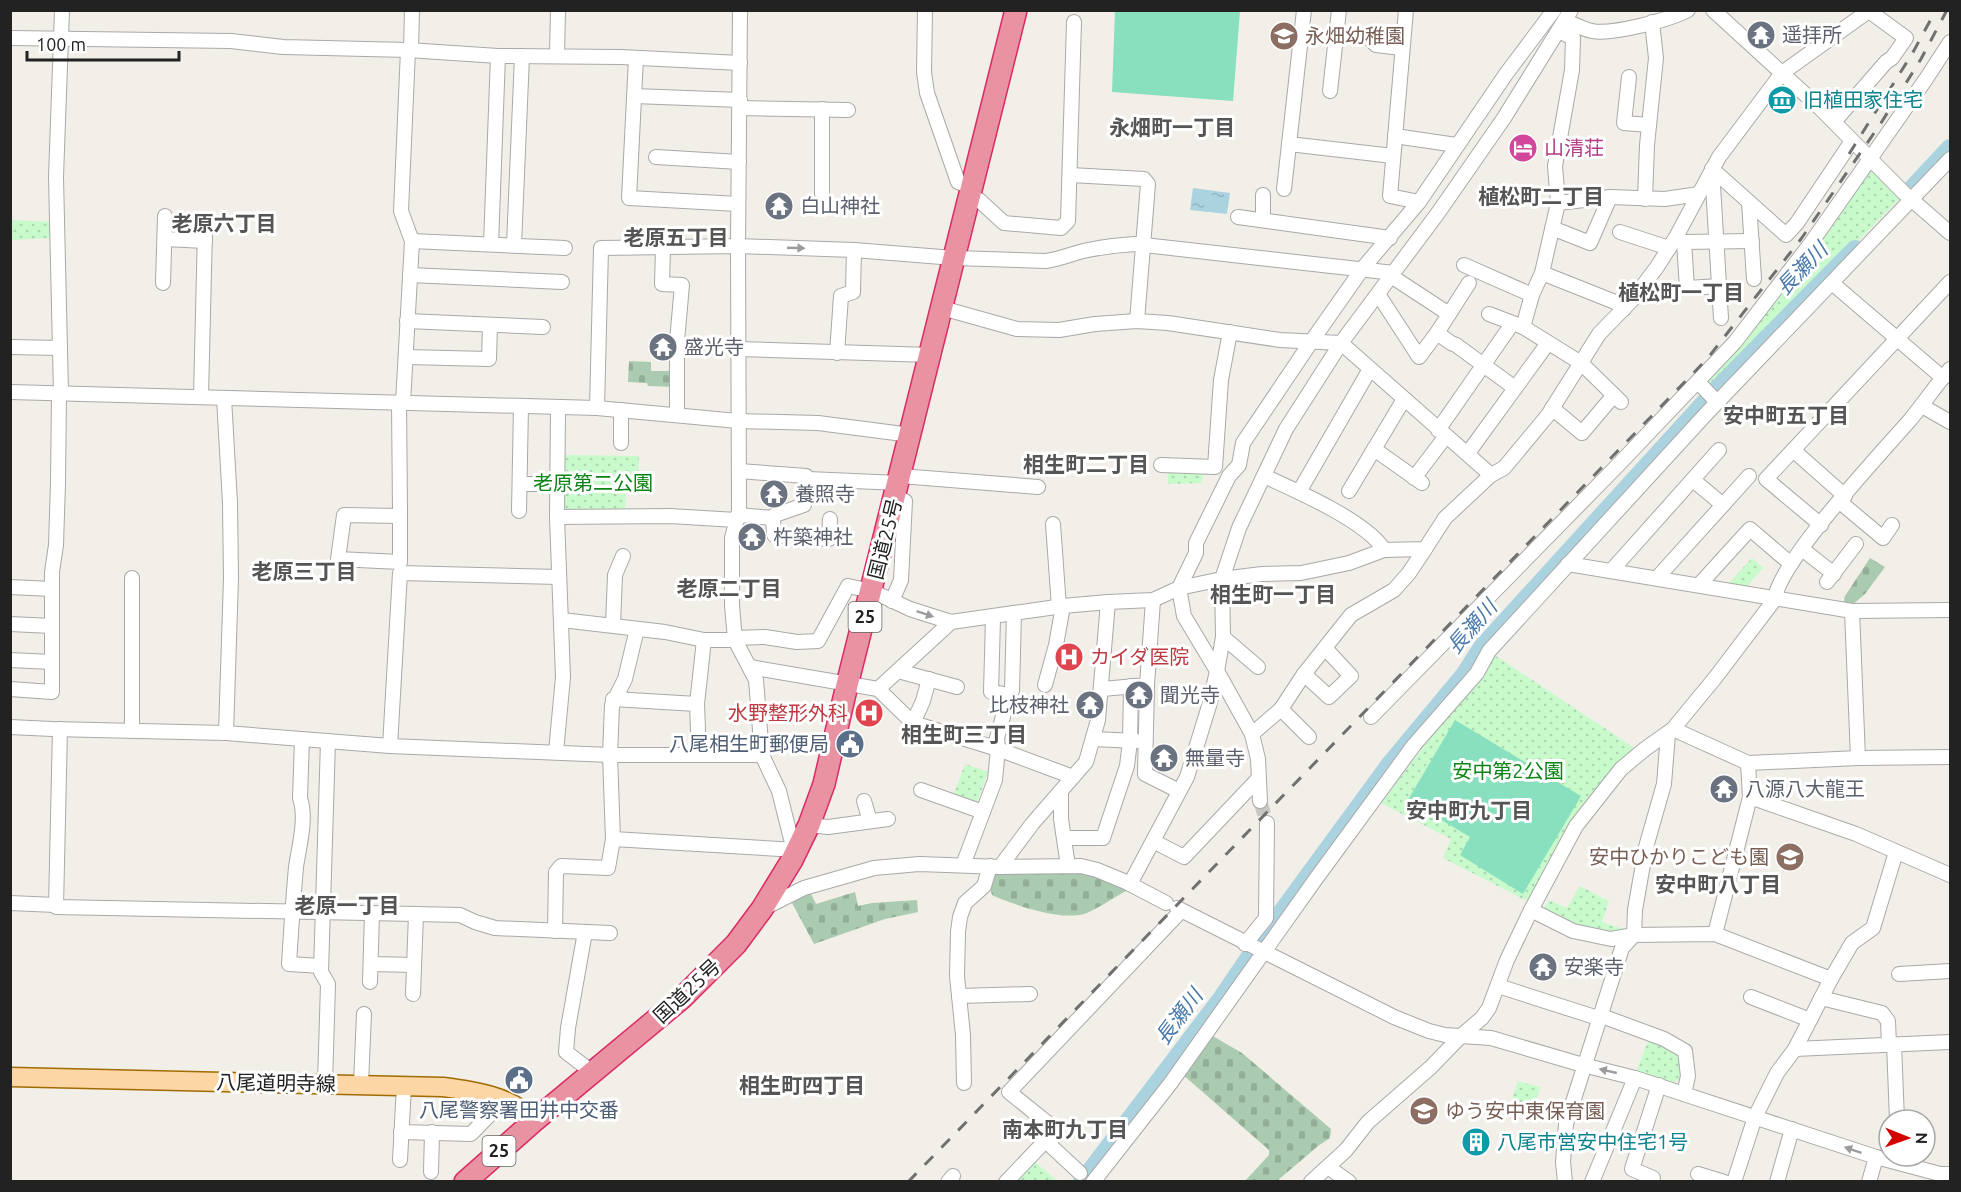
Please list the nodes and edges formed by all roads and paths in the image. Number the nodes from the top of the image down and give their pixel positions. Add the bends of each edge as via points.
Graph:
1 (62, 10) edge
2 (412, 10) edge
3 (558, 10) edge
4 (740, 10) edge
5 (925, 10) edge
6 (1016, 10) edge
7 (1304, 10) edge
8 (1339, 10) edge
9 (1406, 10) edge
10 (1554, 10) edge
11 (1688, 10) edge
12 (1713, 10) edge
13 (1869, 11) edge
14 (1565, 21) edge
15 (1074, 22) dead end
16 (1652, 22) junction
17 (1336, 35) junction
18 (10, 38) edge
19 (62, 38) junction
20 (1950, 42) edge
21 (1402, 48) junction
22 (409, 50) junction
23 (498, 56) junction
24 (522, 56) junction
25 (557, 56) junction
26 (636, 58) junction
27 (740, 63) junction
28 (1782, 73) junction
29 (1629, 77) dead end
30 (1330, 91) dead end
31 (634, 96) junction
32 (740, 104) junction
33 (822, 109) junction
34 (848, 110) dead end
35 (1834, 122) junction
36 (1649, 125) junction
37 (1395, 136) junction
38 (1852, 141) junction
39 (1289, 144) junction
40 (1456, 146) junction
41 (1393, 156) junction
42 (656, 157) dead end
43 (1950, 159) edge
44 (1870, 160) junction
45 (739, 162) junction
46 (1712, 169) junction
47 (1070, 175) junction
48 (1284, 189) dead end
49 (972, 192) junction
50 (822, 194) dead end
51 (1699, 194) junction
52 (1263, 195) dead end
53 (1610, 197) junction
54 (1909, 197) junction
55 (1645, 199) junction
56 (1419, 202) junction
57 (1749, 202) junction
58 (1558, 203) junction
59 (738, 204) junction
60 (165, 216) dead end
61 (1238, 217) dead end
62 (1263, 219) junction
63 (1552, 228) junction
64 (1620, 231) dead end
65 (1950, 233) edge
66 (1390, 238) junction
67 (165, 240) junction
68 (412, 241) junction
69 (1717, 241) junction
70 (1752, 241) junction
71 (1676, 243) junction
72 (491, 244) junction
73 (514, 245) junction
74 (1144, 245) junction
75 (738, 246) junction
76 (565, 248) dead end
77 (663, 248) junction
78 (854, 250) junction
79 (954, 258) junction
80 (1464, 265) dead end
81 (1363, 268) junction
82 (1542, 273) junction
83 (410, 274) junction
84 (1392, 274) junction
85 (1754, 279) dead end
86 (562, 282) dead end
87 (1950, 282) edge
88 (163, 283) dead end
89 (1468, 283) dead end
90 (1832, 283) junction
91 (1720, 286) junction
92 (1378, 294) junction
93 (1532, 295) junction
94 (942, 308) junction
95 (1624, 309) junction
96 (1449, 314) junction
97 (1489, 314) dead end
98 (1721, 318) dead end
99 (407, 321) junction
100 (1137, 321) junction
101 (490, 325) junction
102 (1517, 326) junction
103 (543, 327) dead end
104 (1230, 332) junction
105 (1437, 333) junction
106 (1896, 340) junction
107 (1311, 342) junction
108 (1341, 343) junction
109 (1548, 343) junction
110 (10, 347) edge
111 (60, 348) junction
112 (738, 348) junction
113 (837, 353) junction
114 (931, 355) junction
115 (406, 357) junction
116 (1581, 363) junction
117 (1483, 365) junction
118 (1370, 369) junction
119 (1947, 373) edge
120 (1698, 382) junction
121 (1515, 388) junction
122 (10, 392) edge
123 (60, 393) junction
124 (201, 397) junction
125 (224, 398) junction
126 (1404, 399) junction
127 (1714, 399) junction
128 (401, 403) junction
129 (521, 406) junction
130 (1922, 406) junction
131 (558, 408) junction
132 (597, 408) junction
133 (1552, 408) junction
134 (621, 410) junction
135 (677, 414) junction
136 (738, 421) junction
137 (1950, 422) edge
138 (1442, 433) junction
139 (910, 435) junction
140 (621, 443) dead end
141 (1374, 449) junction
142 (1719, 450) dead end
143 (1793, 450) junction
144 (1468, 453) junction
145 (1161, 465) dead end
146 (1215, 467) junction
147 (738, 471) junction
148 (1233, 472) junction
149 (1491, 475) junction
150 (1264, 476) junction
151 (1749, 476) dead end
152 (808, 479) junction
153 (1693, 480) junction
154 (520, 484) junction
155 (558, 484) junction
156 (899, 485) junction
157 (1038, 487) dead end
158 (1349, 491) dead end
159 (1299, 492) junction
160 (1843, 499) junction
161 (1723, 504) junction
162 (519, 511) dead end
163 (400, 516) junction
164 (557, 517) junction
165 (737, 517) junction
166 (773, 518) junction
167 (830, 519) dead end
168 (1053, 524) dead end
169 (1821, 525) junction
170 (1892, 525) dead end
171 (1856, 544) dead end
172 (1425, 549) junction
173 (1802, 549) junction
174 (1384, 550) junction
175 (623, 556) dead end
176 (1568, 564) junction
177 (1791, 564) junction
178 (1611, 571) junction
179 (559, 577) junction
180 (132, 578) dead end
181 (1657, 578) junction
182 (1222, 579) junction
183 (1699, 585) junction
184 (10, 587) edge
185 (1179, 588) junction
186 (52, 589) junction
187 (872, 591) junction
188 (1775, 599) junction
189 (1153, 600) junction
190 (892, 601) junction
191 (1108, 602) junction
192 (1061, 607) junction
193 (1852, 610) junction
194 (1950, 610) edge
195 (1014, 613) junction
196 (993, 618) junction
197 (562, 620) junction
198 (951, 622) junction
199 (10, 624) edge
200 (613, 625) junction
201 (52, 626) junction
202 (637, 629) junction
203 (1223, 637) junction
204 (735, 639) junction
205 (704, 640) junction
206 (1325, 648) junction
207 (10, 660) edge
208 (52, 662) junction
209 (750, 666) junction
210 (1258, 667) dead end
211 (1217, 670) junction
212 (898, 671) junction
213 (1304, 674) junction
214 (929, 679) junction
215 (847, 685) junction
216 (1045, 685) dead end
217 (1147, 685) junction
218 (1131, 686) junction
219 (957, 687) dead end
220 (1102, 688) junction
221 (10, 689) edge
222 (878, 689) junction
223 (1009, 695) junction
224 (613, 699) junction
225 (697, 704) junction
226 (1281, 709) junction
227 (1371, 717) dead end
228 (913, 723) junction
229 (10, 727) edge
230 (60, 729) junction
231 (132, 731) junction
232 (1671, 732) junction
233 (226, 733) junction
234 (1252, 734) junction
235 (1309, 737) dead end
236 (302, 739) junction
237 (1093, 739) junction
238 (328, 741) junction
239 (1130, 741) junction
240 (1146, 741) junction
241 (390, 746) junction
242 (998, 749) junction
243 (556, 752) junction
244 (610, 755) junction
245 (699, 755) junction
246 (762, 755) junction
247 (1950, 757) edge
248 (1858, 758) junction
249 (1748, 764) junction
250 (1127, 766) junction
251 (1144, 774) junction
252 (1073, 777) junction
253 (1258, 779) junction
254 (921, 790) dead end
255 (1061, 791) junction
256 (1179, 791) junction
257 (1750, 797) junction
258 (864, 801) dead end
259 (1260, 801) tunnel mouth
260 (983, 812) junction
261 (888, 819) dead end
262 (870, 821) junction
263 (1267, 823) tunnel mouth
264 (808, 825) junction
265 (1064, 838) junction
266 (613, 839) junction
267 (1153, 842) junction
268 (797, 850) junction
269 (1896, 852) junction
270 (963, 865) junction
271 (995, 866) junction
272 (1068, 866) junction
273 (1950, 875) edge
274 (1130, 884) junction
275 (10, 903) edge
276 (56, 905) junction
277 (1174, 907) junction
278 (762, 909) junction
279 (1531, 910) junction
280 (292, 912) junction
281 (322, 912) junction
282 (372, 913) junction
283 (416, 914) junction
284 (555, 931) junction
285 (585, 932) junction
286 (610, 933) dead end
287 (1714, 934) junction
288 (1634, 936) junction
289 (1256, 949) junction
290 (371, 964) junction
291 (414, 965) junction
292 (321, 966) junction
293 (1950, 972) edge
294 (1899, 974) dead end
295 (1831, 979) junction
296 (370, 982) dead end
297 (1498, 986) junction
298 (413, 994) dead end
299 (1030, 994) dead end
300 (959, 996) junction
301 (1751, 996) dead end
302 (1821, 998) junction
303 (364, 1014) dead end
304 (1599, 1016) junction
305 (1810, 1020) junction
306 (1462, 1035) junction
307 (1950, 1042) edge
308 (1892, 1044) junction
309 (1795, 1049) junction
310 (1583, 1065) junction
311 (592, 1072) junction
312 (10, 1077) edge
313 (1635, 1077) junction
314 (964, 1083) dead end
315 (325, 1084) junction
316 (361, 1084) junction
317 (1659, 1085) junction
318 (404, 1086) junction
319 (1684, 1094) junction
320 (503, 1101) junction
321 (1896, 1108) edge
322 (1755, 1117) junction
323 (534, 1121) junction
324 (1792, 1129) junction
325 (401, 1132) junction
326 (432, 1132) junction
327 (1050, 1136) junction
328 (1876, 1157) joint
329 (400, 1160) dead end
330 (1328, 1167) junction
331 (1921, 1168) edge
332 (431, 1173) dead end
333 (1080, 1173) dead end
334 (1698, 1174) dead end
335 (1944, 1176) edge
336 (1779, 1181) edge
337 (465, 1182) edge
338 (1006, 1182) edge
339 (1093, 1182) edge
340 (1311, 1182) edge
341 (1349, 1182) edge
342 (1564, 1182) edge
343 (1592, 1182) edge
344 (1652, 1182) edge
345 (1725, 1182) edge
346 (1734, 1182) edge
347 (1869, 1182) edge

1 - 19 street
2 - 22 street
3 - 25 street
4 - 27 street
5 - 49 street via 927,93 958,182
6 - 49 highway, 国道25号 / 25
7 - 39 street
8 - 17 street
9 - 21 street
10 - 40 street
11 - 16 street
12 - 28 street
13 - 28 street
13 - 35 street via 1906,38
14 - 16 street via 1606,32
14 - 58 street via 1573,38 1572,70 1555,166
14 - 84 street via 1504,118
15 - 47 street
16 - 36 street via 1656,58
17 - 21 street via 1368,37 1376,45
17 - 30 street
18 - 19 street
19 - 22 street
19 - 111 street via 56,177
20 - 44 street
21 - 37 street
22 - 23 street
22 - 68 street via 400,211
23 - 24 street
23 - 72 street
24 - 25 street
24 - 73 street
25 - 26 street
26 - 27 street
26 - 31 street
27 - 32 street
28 - 35 street
28 - 46 street
29 - 36 street via 1624,123
31 - 32 street
31 - 59 street via 629,198
32 - 33 street
32 - 45 street
33 - 34 street
33 - 50 street
35 - 38 street
36 - 55 street
37 - 40 street
37 - 41 street
38 - 44 street
38 - 57 street via 1786,235
39 - 41 street
39 - 48 street
40 - 56 street
41 - 56 street via 1390,196
42 - 45 street
43 - 54 street
44 - 54 street
44 - 120 street via 1771,297
45 - 59 street
46 - 51 street
46 - 57 street
46 - 69 street
47 - 49 street via 1068,221 1061,228 1004,223
47 - 74 street via 1144,179 1148,184
49 - 79 highway, 国道25号 / 25
51 - 55 street
51 - 71 street
52 - 62 street
53 - 55 street
53 - 58 street
53 - 63 street via 1590,243
54 - 65 street
54 - 90 street
56 - 66 street
57 - 70 street
58 - 63 street
59 - 75 street
60 - 67 street
61 - 62 street
62 - 66 street
63 - 82 street
64 - 71 street
66 - 81 street
67 - 88 street
67 - 124 street via 205,235
68 - 72 street
68 - 83 street
69 - 70 street
69 - 71 street
69 - 91 street
70 - 85 street
71 - 91 street via 1687,288
71 - 95 street
72 - 73 street
73 - 76 street
74 - 79 street via 1085,250 1046,261
74 - 81 street
74 - 100 street
75 - 77 street
75 -> 78 street
75 - 112 street
77 - 132 street via 601,248
77 - 135 street via 662,284 682,285
78 - 79 street
78 - 113 street via 853,292 841,296
79 - 94 highway, 国道25号 / 25
80 - 93 street
81 - 84 street
81 - 107 street
82 - 93 street
82 - 95 street
83 - 86 street
83 - 99 street
84 - 92 street
84 - 96 street
87 - 106 street
89 - 96 street
90 - 106 street
90 - 127 street
91 - 98 street
92 - 105 street via 1419,357
92 - 108 street
93 - 102 street
94 - 100 street via 1017,329 1059,330
94 - 114 highway, 国道25号 / 25
95 - 116 street via 1599,334
96 - 105 street
97 - 102 street
99 - 101 street
99 - 115 street
100 - 104 street
101 - 103 street
101 - 115 street via 489,359
102 - 109 street
102 - 117 street
104 - 107 street
104 - 146 street via 1221,380
105 - 117 street
106 - 119 street
106 - 143 street
107 - 108 street
107 - 148 street via 1244,443 1239,465
108 - 118 street
108 - 150 street via 1286,429
109 - 116 street
109 - 121 street
110 - 111 street
111 - 123 street
112 - 113 street
112 - 136 street
113 - 114 street
114 - 139 highway, 国道25号 / 25
115 - 128 street
116 - 133 street
116 - 133 street via 1617,398 1582,433
117 - 121 street
117 - 138 street
118 - 126 street
118 - 159 street
119 - 130 street
120 - 127 street
120 - 227 street
121 - 144 street
122 - 123 street
123 - 124 street
123 - 186 street
124 - 125 street
125 - 128 street
125 - 233 street via 231,578
126 - 138 street
126 - 141 street
127 - 176 street
128 - 129 street
128 - 163 street
129 - 131 street
129 - 154 street
130 - 137 street
130 - 160 street
131 - 132 street
131 - 155 street
132 - 134 street
133 - 149 street via 1504,468
134 - 135 street
134 - 140 street
135 - 136 street
136 - 139 street via 818,423
136 - 147 street
138 - 141 street via 1418,480
138 - 144 street
139 - 156 highway, 国道25号 / 25
141 - 158 street
142 - 153 street
143 - 160 street
143 - 169 street via 1766,479
144 - 149 street
145 - 146 street
146 - 148 street
147 - 152 street
147 - 165 street
148 - 185 street via 1196,543 1196,553
149 - 172 street via 1444,518
150 - 159 street
150 - 182 street via 1239,528
151 - 161 street
152 - 156 street
152 - 166 street via 804,505
153 - 161 street
153 - 178 street
154 - 155 street
154 - 162 street
155 - 164 street
156 - 157 street
156 - 187 highway, 国道25号 / 25
156 - 190 street via 904,501 901,580
159 - 174 street via 1354,524
160 - 169 street
160 - 170 street via 1883,538
161 - 181 street
163 - 163 street via 344,515 338,559 400,562
164 - 165 street
164 - 179 street
165 - 166 street
165 - 204 street via 732,549
166 - 167 street via 774,535 829,538
168 - 192 street
169 - 173 street
171 - 173 street via 1831,578
172 - 174 street
172 - 206 street via 1394,590 1351,615
173 - 177 street
174 - 182 street via 1349,563 1301,573
175 - 200 street via 615,575
176 - 178 street
176 - 289 street via 1489,651 1477,673 1414,745 1315,880
177 - 183 street via 1750,529
177 - 188 street
178 - 181 street
179 - 197 street
179 - 241 street via 400,573
180 - 231 street
181 - 183 street
182 - 185 street
182 - 203 street
183 - 188 street
184 - 186 street
185 - 189 street
185 - 211 street via 1184,616
186 - 201 street
187 - 190 street
187 - 204 street via 848,586 818,641
187 - 215 highway, 国道25号 / 25
188 - 193 street
188 - 232 street
189 - 191 street
189 - 217 street
190 -> 198 street
191 - 192 street
191 - 220 street
192 - 195 street
192 - 216 street
193 - 194 street
193 - 248 street
195 - 196 street
195 - 223 street
196 - 198 street
196 - 223 street via 991,692
197 - 200 street
197 - 243 street via 563,677
198 - 212 street
199 - 201 street
200 - 202 street
201 - 208 street
202 - 205 street
202 - 224 street via 624,680
203 - 210 street
203 - 211 street
204 - 205 street
204 - 209 street
205 - 225 street
206 - 213 street
206 - 213 street via 1351,676 1329,697
207 - 208 street
208 - 221 street via 52,692
209 - 215 street
209 - 246 street via 756,680
211 - 234 street
211 - 256 street via 1209,706
212 - 214 street
212 - 222 street
213 - 226 street
214 - 219 street
214 - 228 street
215 - 222 street
215 - 264 highway, 国道25号 / 25 via 824,784
217 - 218 street
217 - 240 street
218 - 220 street
218 - 239 street
220 - 237 street
222 - 228 street
223 - 242 street via 997,738
224 - 225 street
224 - 244 street
225 - 245 street
226 - 234 street
226 - 235 street
228 - 242 street
229 - 230 street
230 - 231 street
230 - 276 street
231 - 233 street
232 - 249 street
232 - 279 street via 1621,770 1576,826
232 - 288 street via 1664,784 1646,847
233 - 236 street
234 - 253 street
236 - 238 street
236 - 280 street via 301,834
237 - 239 street
237 - 252 street via 1086,762
238 - 241 street
238 - 281 street
239 - 240 street
239 - 250 street
240 - 251 street
241 - 243 street
242 - 252 street
242 - 260 street via 995,780
243 - 244 street
244 - 245 street
244 - 266 street
245 - 246 street
246 - 268 street via 779,791
247 - 248 street
248 - 249 street
249 - 257 street
250 - 251 street
250 - 265 street via 1102,838
251 - 256 street
252 - 255 street
253 - 259 street
253 - 267 street via 1184,857
254 - 260 street
255 - 265 street
255 - 271 street
256 - 267 street
257 - 269 street
257 - 287 street
258 - 262 street
260 - 270 street
261 - 262 street
262 - 264 street via 828,827
263 - 289 street via 1266,918
264 - 268 highway, 国道25号 / 25
265 - 272 street
266 - 268 street
266 - 284 street via 608,867 561,866 556,872
267 - 274 street
268 - 278 highway, 国道25号 / 25
269 - 273 street
269 - 295 street via 1873,928 1852,943
270 - 271 street
270 - 278 street via 874,868 804,888
271 - 272 street
271 - 300 street via 984,886 965,903 960,917
272 - 274 street via 1097,870
274 - 277 street
275 - 276 street
276 - 280 street
277 - 289 street
277 - 327 street via 1010,1092 1050,1125
278 - 311 highway, 国道25号 / 25 via 736,944 682,998
279 - 288 street via 1573,931 1611,939
279 - 297 street
280 - 281 street
280 - 292 street via 289,964
281 - 282 street
281 - 292 street
282 - 283 street
282 - 290 street
283 - 284 street via 460,915 495,928
283 - 291 street
284 - 285 street
285 - 286 street
285 - 311 street via 566,1052
287 - 288 street
287 - 295 street
288 - 304 street via 1622,948
289 - 306 street via 1394,1017 1429,1031
289 - 339 street via 1170,1084
290 - 291 street
290 - 296 street
291 - 298 street
292 - 315 street via 328,984
293 - 294 street
295 - 302 street
297 - 304 street
297 - 306 street via 1482,1018
299 - 300 street
300 - 314 street
301 - 305 street
302 - 305 street
302 - 308 street via 1882,1012 1888,1021
303 - 316 street
304 - 310 street
304 - 319 street via 1664,1039 1685,1051 1688,1076
305 - 309 street
306 - 310 street via 1491,1038
306 - 330 street via 1364,1126
307 - 308 street
308 - 309 street
308 - 321 street
309 - 322 street via 1776,1073
313 -> 310 street
310 - 342 street via 1566,1124
311 - 323 highway, 国道25号 / 25
312 - 315 main road, 八尾道明寺線
313 - 317 street
313 - 343 street
315 - 316 main road, 八尾道明寺線
316 - 318 main road, 八尾道明寺線
317 - 319 street
317 - 344 street via 1632,1169 1653,1178
318 - 320 main road, 八尾道明寺線 via 468,1090
318 - 325 street
319 - 322 street
320 - 323 main road, 八尾道明寺線
320 - 326 street via 471,1134
322 - 324 street
322 - 346 street
323 - 337 highway, 国道25号 / 25
328 -> 324 street
324 - 336 street
325 - 326 street
325 - 329 street
326 - 332 street
327 - 333 street via 1051,1146
327 - 338 street
328 - 347 street
330 - 340 street
330 - 341 street
331 - 335 street
334 - 345 street

